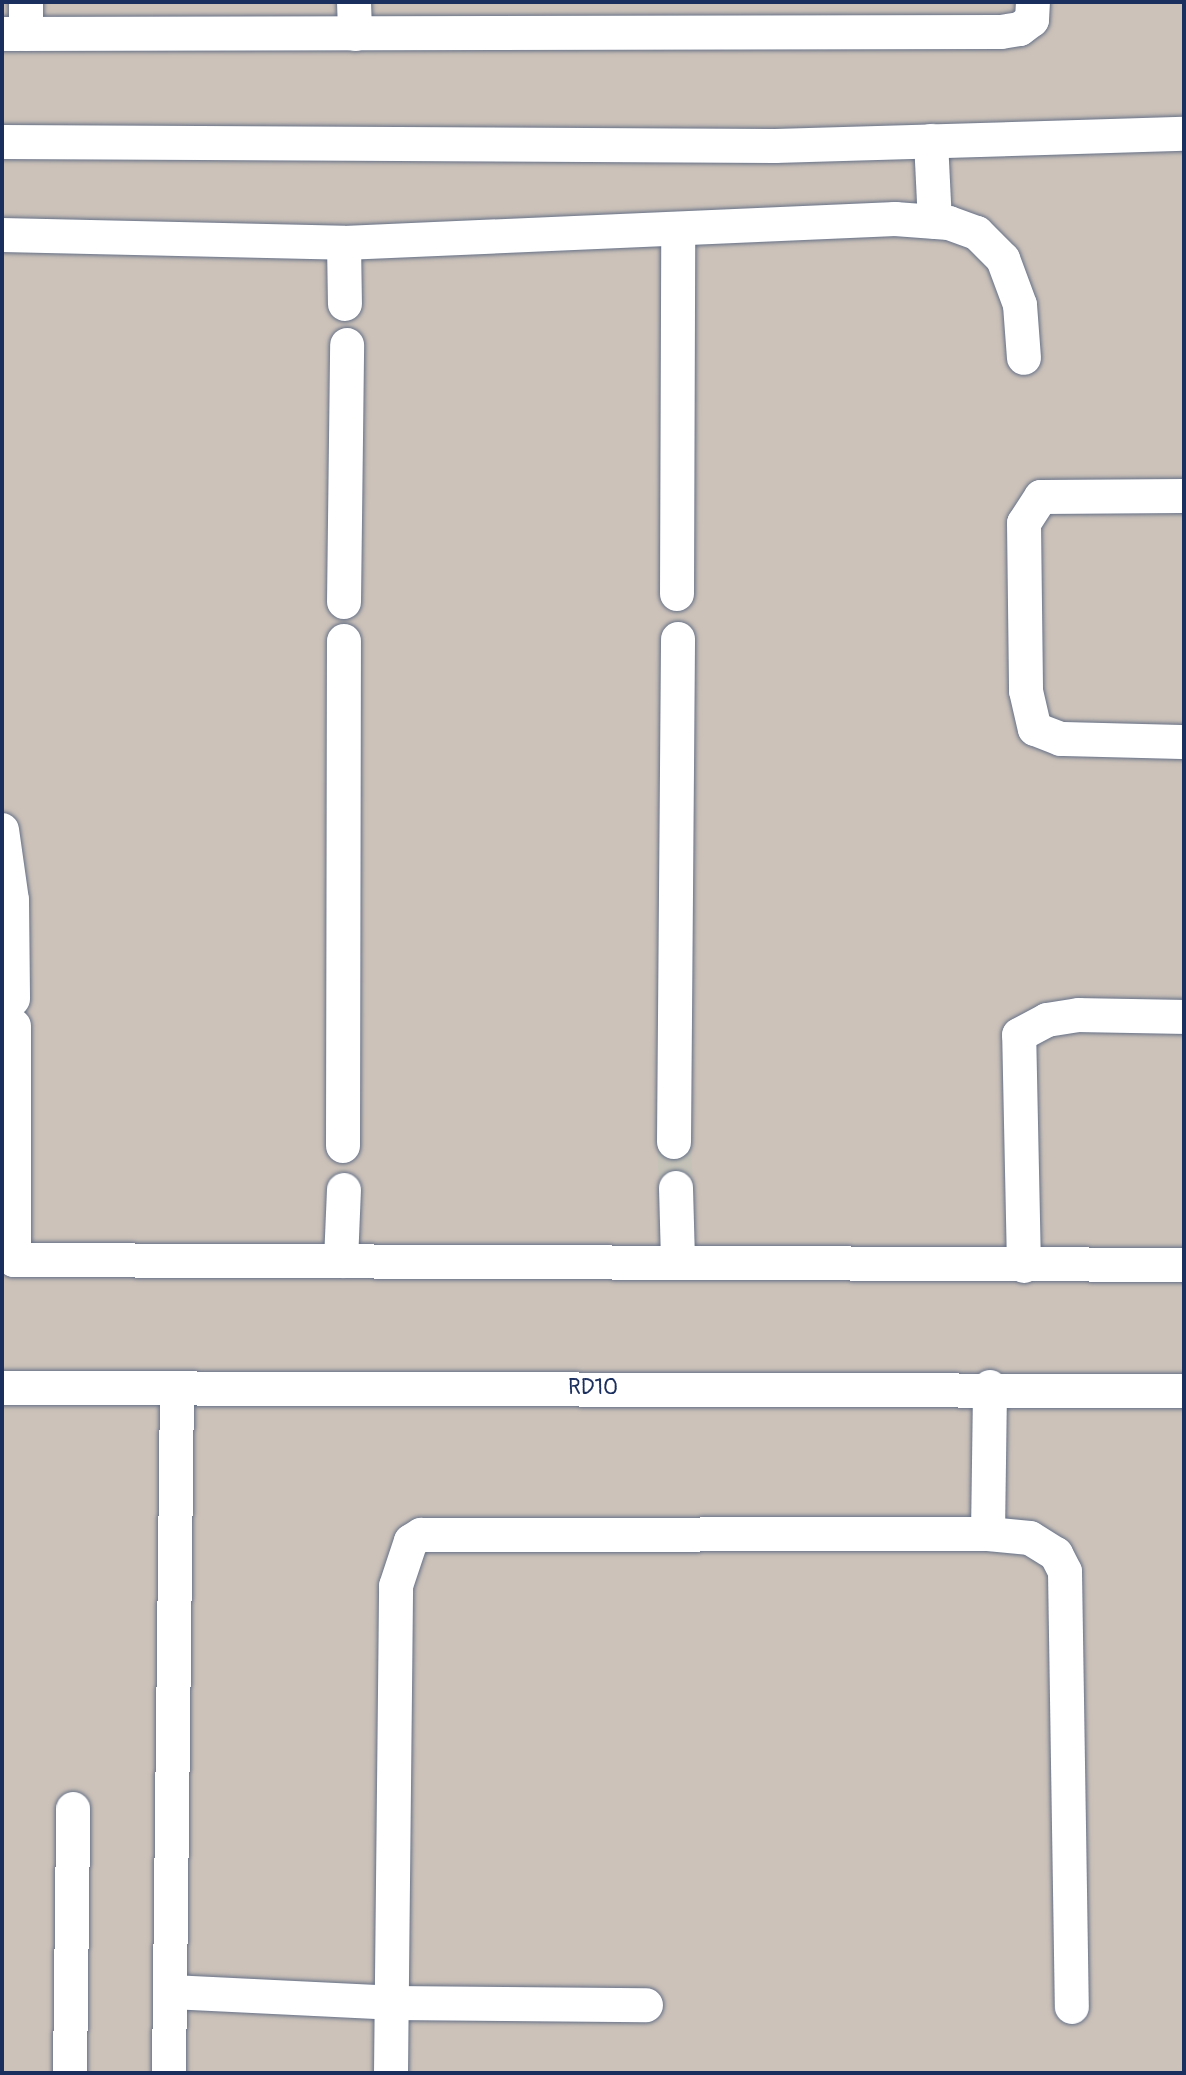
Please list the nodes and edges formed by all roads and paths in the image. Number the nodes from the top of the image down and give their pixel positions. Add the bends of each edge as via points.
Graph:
1 (1033, 2) edge
2 (354, 18) edge
3 (692, 18) edge
4 (18, 23) edge
5 (1184, 134) edge
6 (931, 141) junction
7 (2, 142) edge
8 (935, 222) junction
9 (678, 232) junction
10 (2, 235) edge
11 (344, 243) junction
12 (345, 304) dead end
13 (347, 345) dead end
14 (1024, 358) dead end
15 (1184, 496) edge
16 (677, 594) dead end
17 (344, 602) dead end
18 (678, 639) dead end
19 (344, 641) dead end
20 (1184, 742) edge
21 (2, 830) edge
22 (1184, 1017) edge
23 (674, 1142) tunnel mouth
24 (343, 1146) dead end
25 (676, 1188) tunnel mouth
26 (344, 1190) dead end
27 (8, 1260) edge
28 (678, 1260) junction
29 (341, 1261) junction
30 (1184, 1265) edge
31 (1024, 1266) junction
32 (990, 1387) junction
33 (2, 1388) edge
34 (177, 1388) junction
35 (1184, 1391) edge
36 (988, 1534) junction
37 (73, 1809) dead end
38 (171, 1992) junction
39 (392, 2003) junction
40 (646, 2005) dead end
41 (1072, 2007) dead end
42 (70, 2073) edge
43 (169, 2073) edge
44 (391, 2073) edge

1 - 3 street via 1032,20 1020,29 1001,32
2 - 3 street
2 - 4 street
5 - 6 street
6 - 7 street via 775,146
6 - 8 street
8 - 9 street via 895,219
8 - 14 street via 977,233 1003,259 1020,305
9 - 11 street
9 - 16 street
10 - 11 street
11 - 12 street
13 - 17 street
15 - 20 street via 1041,497 1024,523 1026,691 1035,729 1061,739
18 - 23 street
19 - 24 street
21 - 27 street via 12,900
22 - 31 street via 1079,1015 1047,1020 1019,1035
25 - 28 street
26 - 29 street
27 - 29 street
28 - 29 street
28 - 31 street
30 - 31 street
32 - 34 street, RD10
32 - 35 street, RD10
32 - 36 street
33 - 34 street, RD10
34 - 38 street
36 - 39 street via 500,1534 421,1535 411,1541 396,1586
36 - 41 street via 1030,1538 1056,1554 1065,1572
37 - 42 street
38 - 39 street
38 - 43 street
39 - 40 street
39 - 44 street

